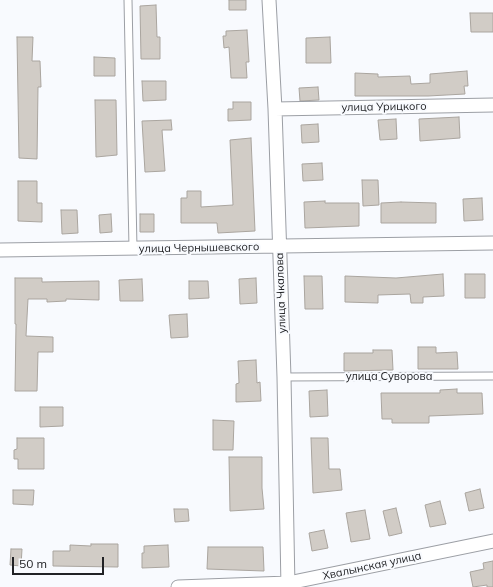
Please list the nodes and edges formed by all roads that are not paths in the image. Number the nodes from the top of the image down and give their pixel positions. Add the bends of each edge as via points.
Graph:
1 (128, 0) edge
2 (269, 0) edge
3 (493, 105) edge
4 (275, 109) junction
5 (493, 243) edge
6 (279, 247) junction
7 (133, 248) junction
8 (0, 250) edge
9 (493, 376) edge
10 (284, 377) junction
11 (493, 541) edge
12 (288, 585) edge
13 (178, 587) edge

1 - 7 lane
2 - 4 street, улица Чкалова
3 - 4 street, улица Урицкого
4 - 6 street, улица Чкалова
5 - 6 street, улица Чернышевского
6 - 7 street, улица Чернышевского
6 - 10 street, улица Чкалова
7 - 8 street, улица Чернышевского
9 - 10 lane, улица Суворова
10 - 12 street, улица Чкалова
11 - 12 street, Хвалынская улица
12 - 13 street, Хвалынская улица

